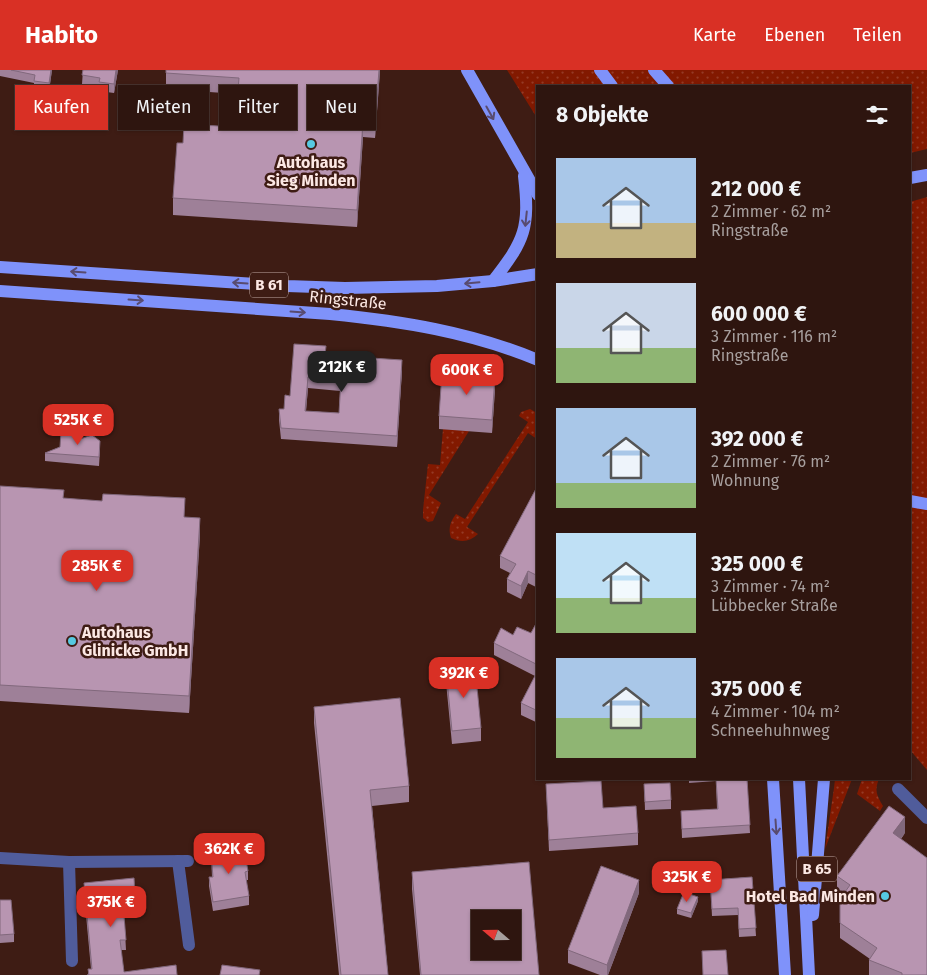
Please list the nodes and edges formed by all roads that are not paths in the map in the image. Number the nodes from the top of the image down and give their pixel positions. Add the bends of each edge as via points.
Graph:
1 (467, 70) edge
2 (600, 70) edge
3 (654, 70) edge
4 (611, 85) edge
5 (667, 85) edge
6 (523, 171) junction
7 (927, 176) edge
8 (911, 178) edge
9 (536, 192) edge
10 (0, 267) edge
11 (536, 274) edge
12 (493, 281) junction
13 (0, 291) edge
14 (536, 359) edge
15 (773, 780) edge
16 (799, 780) edge
17 (824, 780) edge
18 (898, 789) dead end
19 (927, 818) edge
20 (0, 858) edge
21 (69, 862) junction
22 (189, 945) dead end
23 (809, 960) junction
24 (72, 961) dead end
25 (785, 975) edge
26 (809, 975) edge

1 -> 6 main road
2 - 4 main road
3 - 5 main road
6 - 9 main road
6 -> 12 main road via 527,203 524,232 510,259
7 - 8 main road
12 -> 10 main road, Ringstraße / B 61 via 345,288
11 - 12 main road, Ringstraße / B 61
13 -> 14 main road, Ringstraße / B 61 via 383,319 462,334
15 -> 25 main road, B 65
16 - 23 main road
17 - 23 main road, B 65
18 - 19 street
20 - 21 street
21 - 22 street via 183,861
21 - 24 street
23 - 26 main road, B 65

